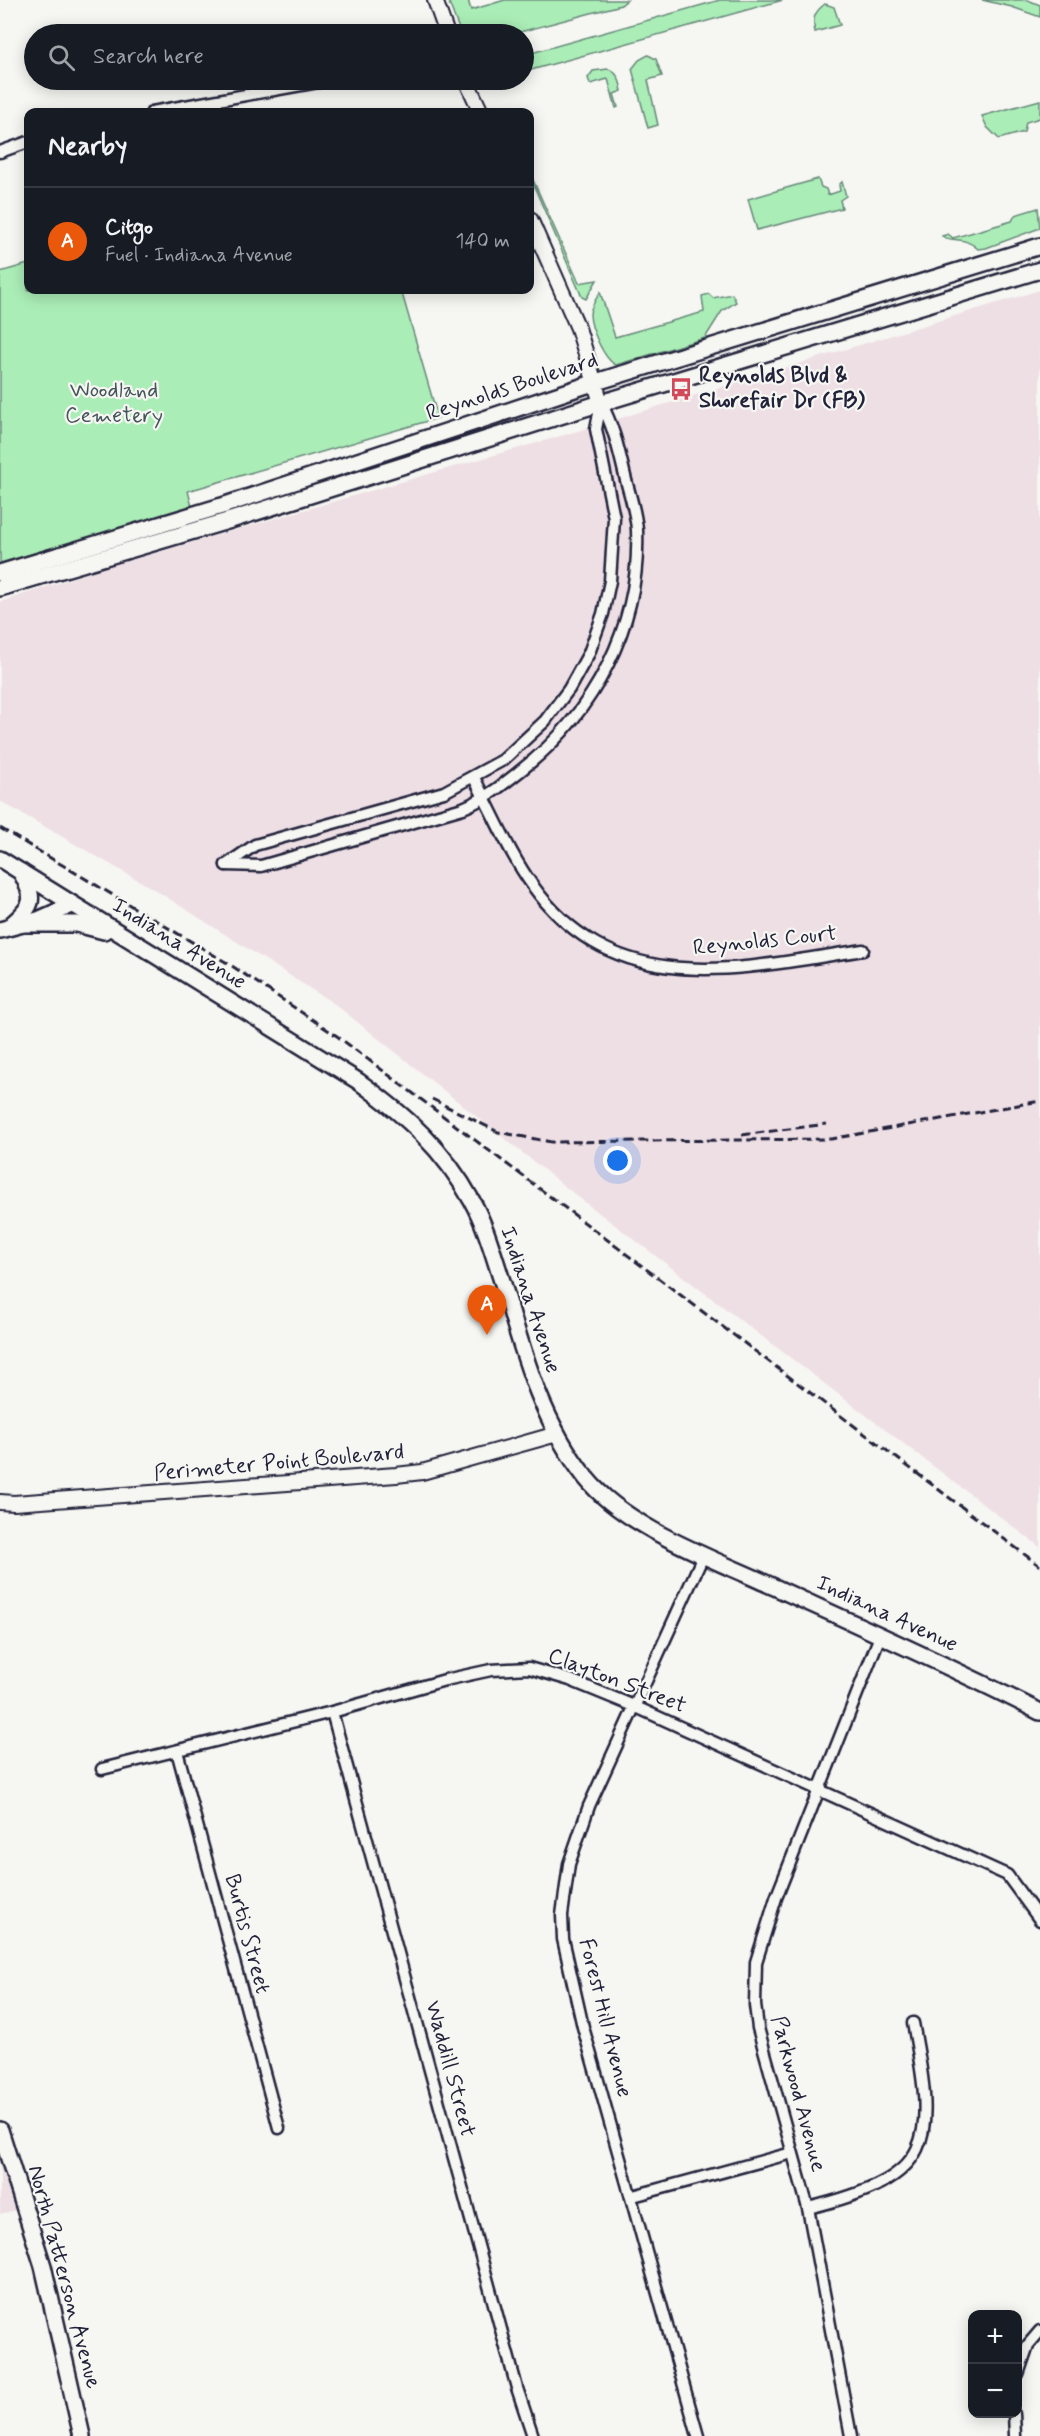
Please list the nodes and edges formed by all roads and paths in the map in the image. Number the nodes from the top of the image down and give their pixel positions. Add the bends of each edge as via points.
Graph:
1 (435, 0) edge
2 (443, 24) edge
3 (274, 90) edge
4 (471, 90) edge
5 (174, 108) edge
6 (480, 108) edge
7 (24, 143) edge
8 (0, 152) edge
9 (534, 228) edge
10 (1040, 246) edge
11 (1040, 270) edge
12 (596, 382) junction
13 (601, 403) junction
14 (0, 573) edge
15 (0, 588) edge
16 (474, 778) junction
17 (485, 798) junction
18 (0, 858) edge
19 (21, 872) junction
20 (72, 904) junction
21 (10, 927) edge
22 (131, 941) junction
23 (863, 950) dead end
24 (557, 1434) junction
25 (0, 1502) edge
26 (704, 1554) junction
27 (880, 1636) junction
28 (636, 1707) junction
29 (332, 1712) junction
30 (1040, 1712) edge
31 (177, 1751) junction
32 (102, 1769) dead end
33 (819, 1788) junction
34 (1040, 1920) edge
35 (913, 2024) dead end
36 (279, 2128) dead end
37 (0, 2130) edge
38 (792, 2153) junction
39 (633, 2196) junction
40 (808, 2208) junction
41 (1040, 2331) edge
42 (1021, 2364) edge
43 (1014, 2418) edge
44 (82, 2436) edge
45 (533, 2436) edge
46 (698, 2436) edge
47 (851, 2436) edge
48 (1015, 2436) edge

1 - 2 street
3 - 5 street
4 - 6 street
7 - 8 street
9 - 12 street via 578,328
10 - 12 main road, Reynolds Boulevard
11 - 13 main road, Reynolds Boulevard
12 - 13 street
12 - 14 main road, Reynolds Boulevard via 225,505
13 - 15 main road, Reynolds Boulevard
13 - 16 street via 596,429 614,518 610,581 603,614 589,653 545,721 510,754
13 - 17 street via 613,424 637,528 630,608 603,674 583,710 546,751
16 - 17 street, Reynolds Court
16 - 17 street via 397,807 255,845 226,865 261,866 463,808
17 - 23 street, Reynolds Court via 532,885 551,907 582,936 622,955 657,967 708,971
18 - 19 main road, Indiana Avenue
19 - 20 main road, Indiana Avenue
19 - 21 main road via 32,901
20 - 21 main road
20 - 22 main road, Indiana Avenue
21 - 22 main road via 83,924
22 - 24 main road, Indiana Avenue via 358,1081 405,1116 445,1158 485,1231 534,1386
24 - 25 street, Perimeter Point Boulevard via 422,1472 146,1495
24 - 26 main road, Indiana Avenue via 587,1479 627,1516
26 - 27 main road, Indiana Avenue
26 - 28 street, Forest Hill Avenue
27 - 30 main road, Indiana Avenue
27 - 33 street, Parkwood Avenue
28 - 29 street, Clayton Street via 543,1671 510,1667 445,1680
28 - 33 street, Clayton Street
28 - 39 street, Forest Hill Avenue via 575,1841 562,1916 568,1967
29 - 31 street, Clayton Street
29 - 45 street, Waddill Street
31 - 32 street, Clayton Street
31 - 36 street, Burtis Street
33 - 34 street, Clayton Street via 1007,1875
33 - 38 street, Parkwood Avenue via 762,1939 754,1981 758,2028
35 - 40 street via 926,2110 918,2147 901,2171 882,2184
37 - 44 main road, North Patterson Avenue via 43,2266
38 - 39 street
38 - 40 street, Parkwood Avenue
39 - 46 street, Forest Hill Avenue
40 - 47 street, Parkwood Avenue
41 - 42 street via 1028,2345
43 - 48 street

